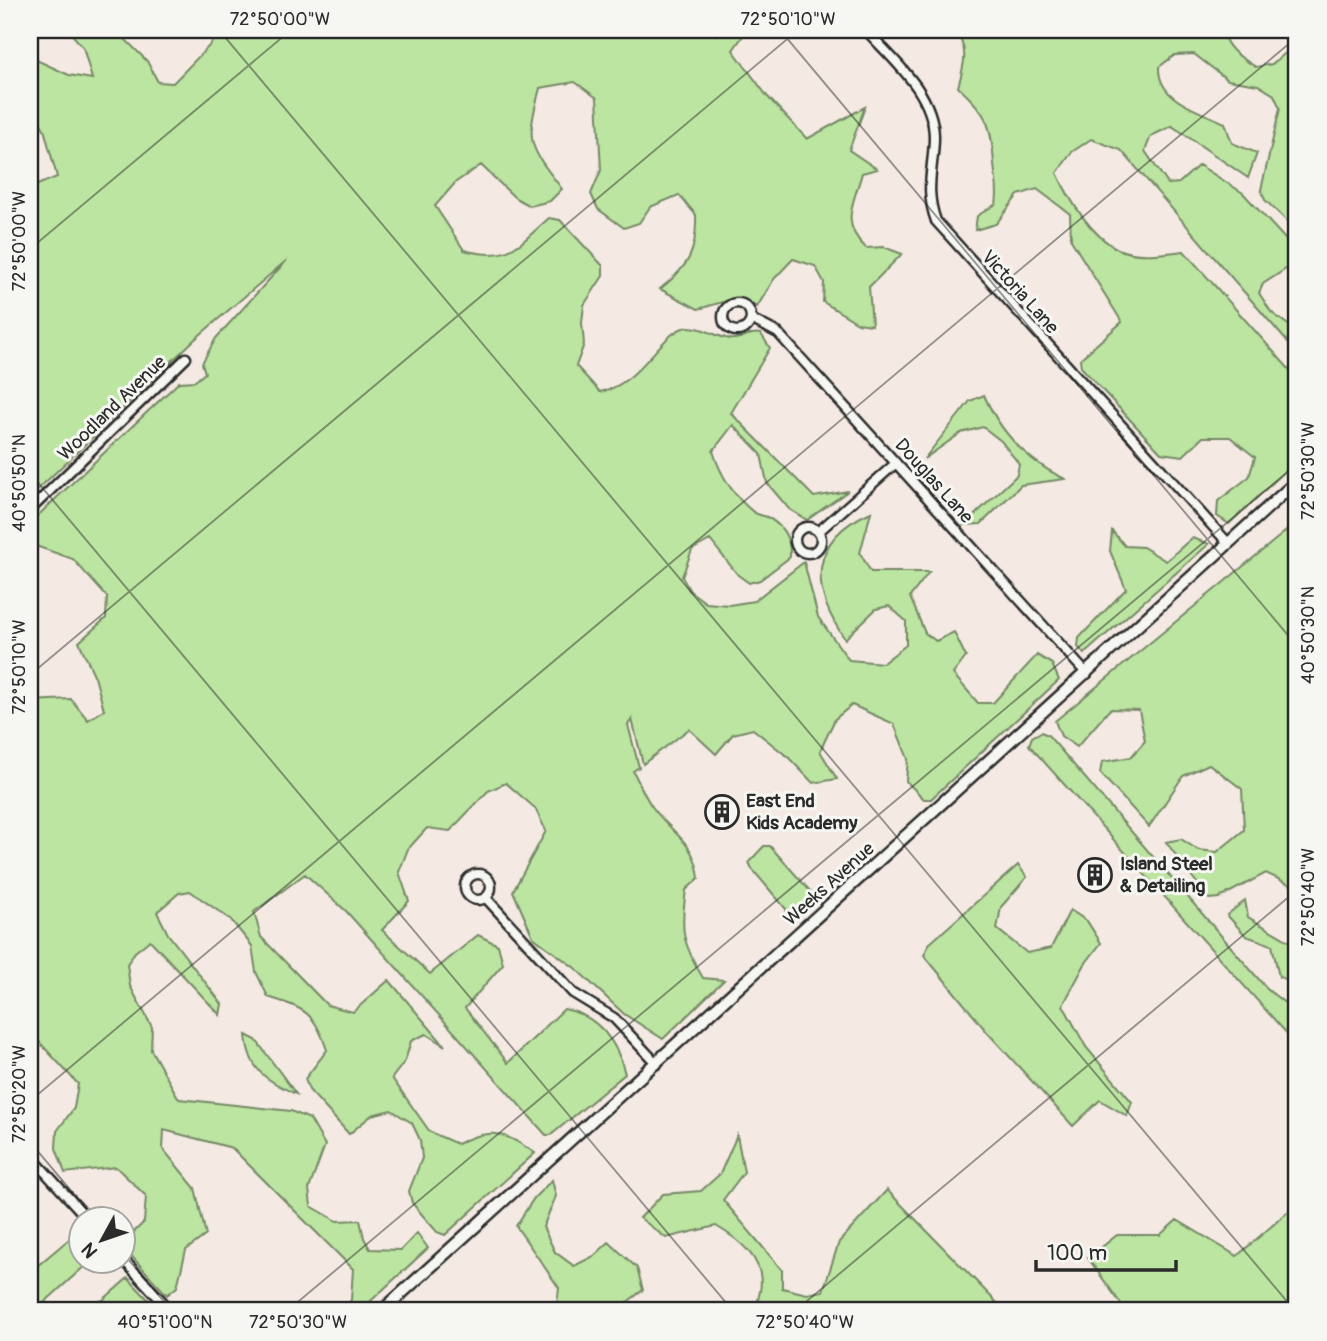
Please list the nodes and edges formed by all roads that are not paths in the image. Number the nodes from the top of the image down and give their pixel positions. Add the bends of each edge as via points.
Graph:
1 (866, 30) edge
2 (751, 319) dead end
3 (186, 358) dead end
4 (896, 463) junction
5 (1297, 481) edge
6 (30, 510) edge
7 (818, 532) dead end
8 (1228, 544) junction
9 (1087, 674) junction
10 (486, 898) dead end
11 (657, 1065) junction
12 (33, 1165) edge
13 (72, 1204) edge
14 (136, 1273) edge
15 (171, 1311) edge
16 (382, 1311) edge

1 - 8 street, Victoria Lane via 926,102 933,125 929,179 936,221
2 - 4 street, Douglas Lane via 778,333
3 - 6 street, Woodland Avenue
4 - 7 street
4 - 9 street, Douglas Lane
5 - 8 street, Weeks Avenue
8 - 9 street, Weeks Avenue
9 - 11 street, Weeks Avenue
10 - 11 street via 573,993 614,1018
11 - 16 street, Weeks Avenue
12 - 13 street
14 - 15 street

